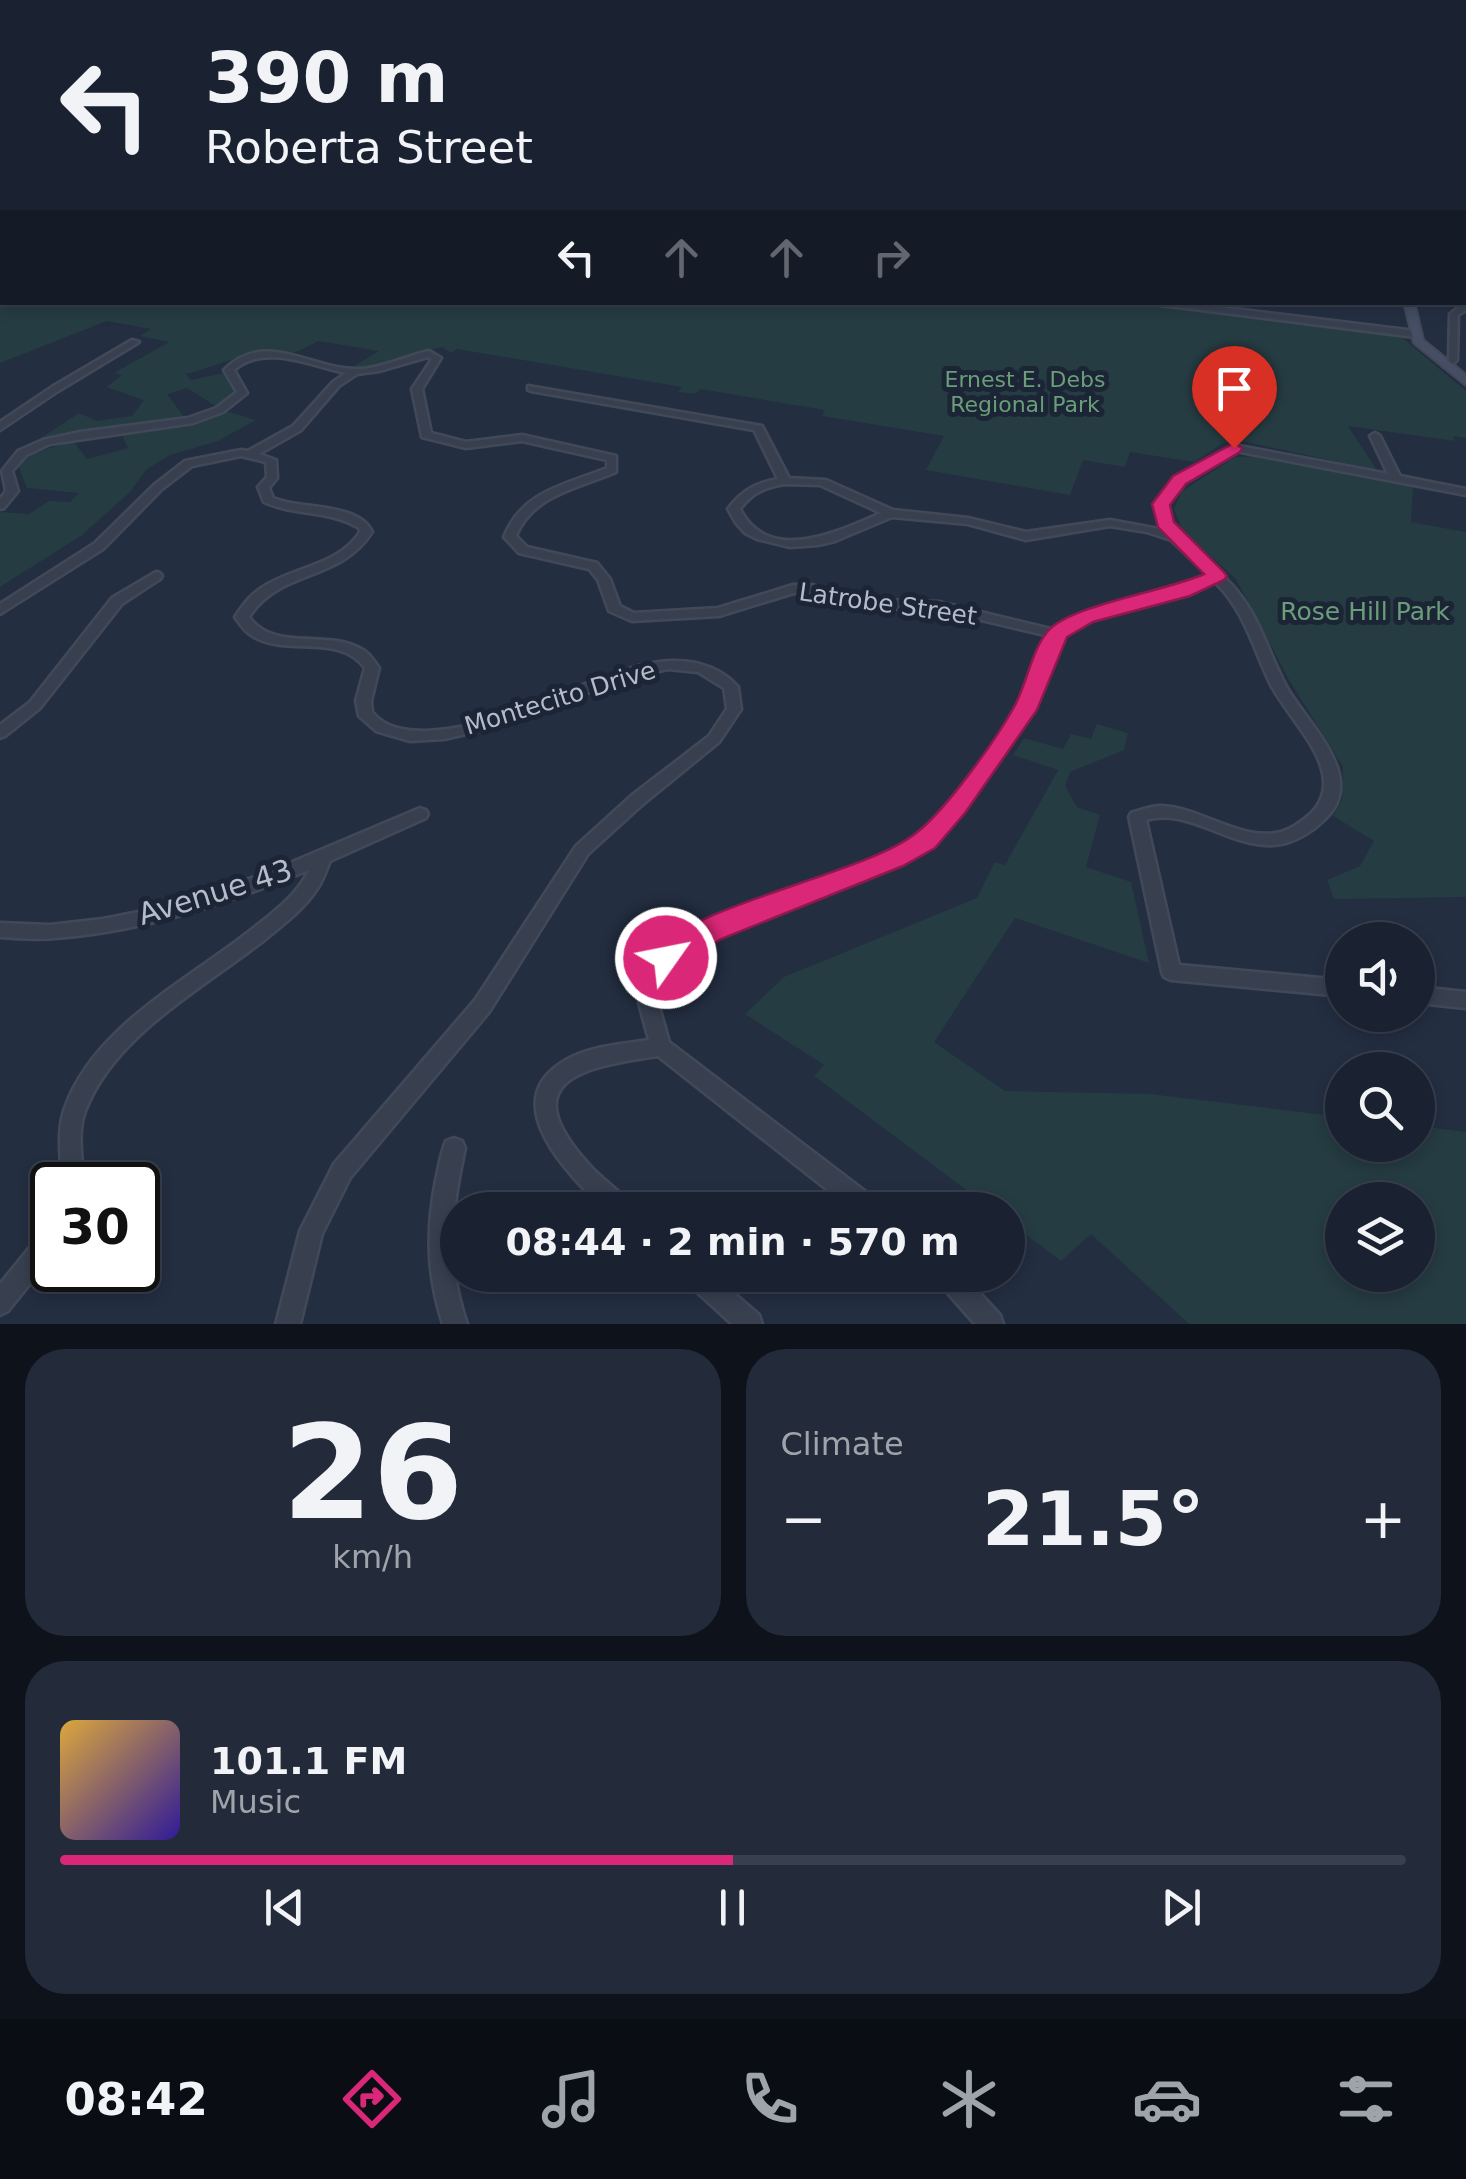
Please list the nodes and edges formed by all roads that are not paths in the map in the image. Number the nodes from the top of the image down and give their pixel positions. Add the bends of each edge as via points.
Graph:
1 (1198, 305) edge
2 (1409, 305) edge
3 (1466, 306) edge
4 (1236, 307) edge
5 (1414, 334) junction
6 (134, 342) dead end
7 (1446, 365) junction
8 (354, 372) junction
9 (1466, 381) edge
10 (532, 388) dead end
11 (0, 426) edge
12 (1375, 436) dead end
13 (251, 454) junction
14 (1395, 478) junction
15 (785, 481) junction
16 (1466, 492) edge
17 (0, 506) edge
18 (891, 513) junction
19 (1178, 539) junction
20 (156, 576) dead end
21 (1217, 576) junction
22 (0, 610) edge
23 (1057, 634) junction
24 (0, 733) edge
25 (420, 814) dead end
26 (324, 857) junction
27 (0, 930) edge
28 (1325, 986) edge
29 (1435, 997) edge
30 (1466, 1000) edge
31 (662, 1048) junction
32 (454, 1148) dead end
33 (73, 1162) edge
34 (602, 1192) edge
35 (848, 1192) edge
36 (30, 1266) edge
37 (714, 1292) edge
38 (963, 1292) edge
39 (0, 1304) edge
40 (288, 1324) edge
41 (455, 1324) edge
42 (750, 1324) edge
43 (991, 1324) edge

1 - 4 street
2 - 5 street
3 - 7 street via 1454,314 1453,360
4 - 5 street
5 - 7 street
6 - 11 street
7 - 9 street
8 - 13 street via 297,428
8 - 17 street, Latrobe Street via 246,358 230,366 242,393 222,409 28,450 9,464 12,491
8 - 23 street, Latrobe Street via 434,355 417,389 426,435 466,445 522,438 612,458 612,470 565,486 529,509 510,536 535,554 593,566 620,613 646,618 719,612 793,589 856,603 939,606
10 - 15 street via 758,428
12 - 14 street
13 - 22 street via 215,455 182,468 99,546
13 - 40 street, Montecito Drive via 273,466 263,487 268,500 347,516 366,532 346,553 262,592 246,608 245,625 260,636 361,654 372,668 363,706 374,724 391,733 443,734 669,665 711,671 734,698 714,739 582,850 482,1006 342,1171 311,1231
14 - 16 street
14 - 19 street via 1234,448 1170,488 1161,514
15 - 18 street via 822,482
15 - 18 street via 741,497 734,509 747,531 772,540 828,540
18 - 19 street via 968,521 1026,536 1110,523
19 - 21 street
20 - 24 street via 117,601 35,705
21 - 23 street via 1086,617
21 - 28 street via 1239,601 1286,699 1319,740 1332,787 1327,808 1283,838 1228,834 1161,810 1137,817 1171,972
23 - 31 street via 1025,710 926,841 710,930 666,958 647,995
25 - 26 street, Avenue 43
26 - 27 street, Avenue 43 via 204,903 142,918
26 - 33 street via 321,873 279,918 110,1050 74,1110
29 - 30 street
31 - 34 street via 609,1052 575,1063 549,1087 544,1104 554,1138
31 - 35 street
32 - 41 street via 437,1244
36 - 39 street
37 - 42 street
38 - 43 street

